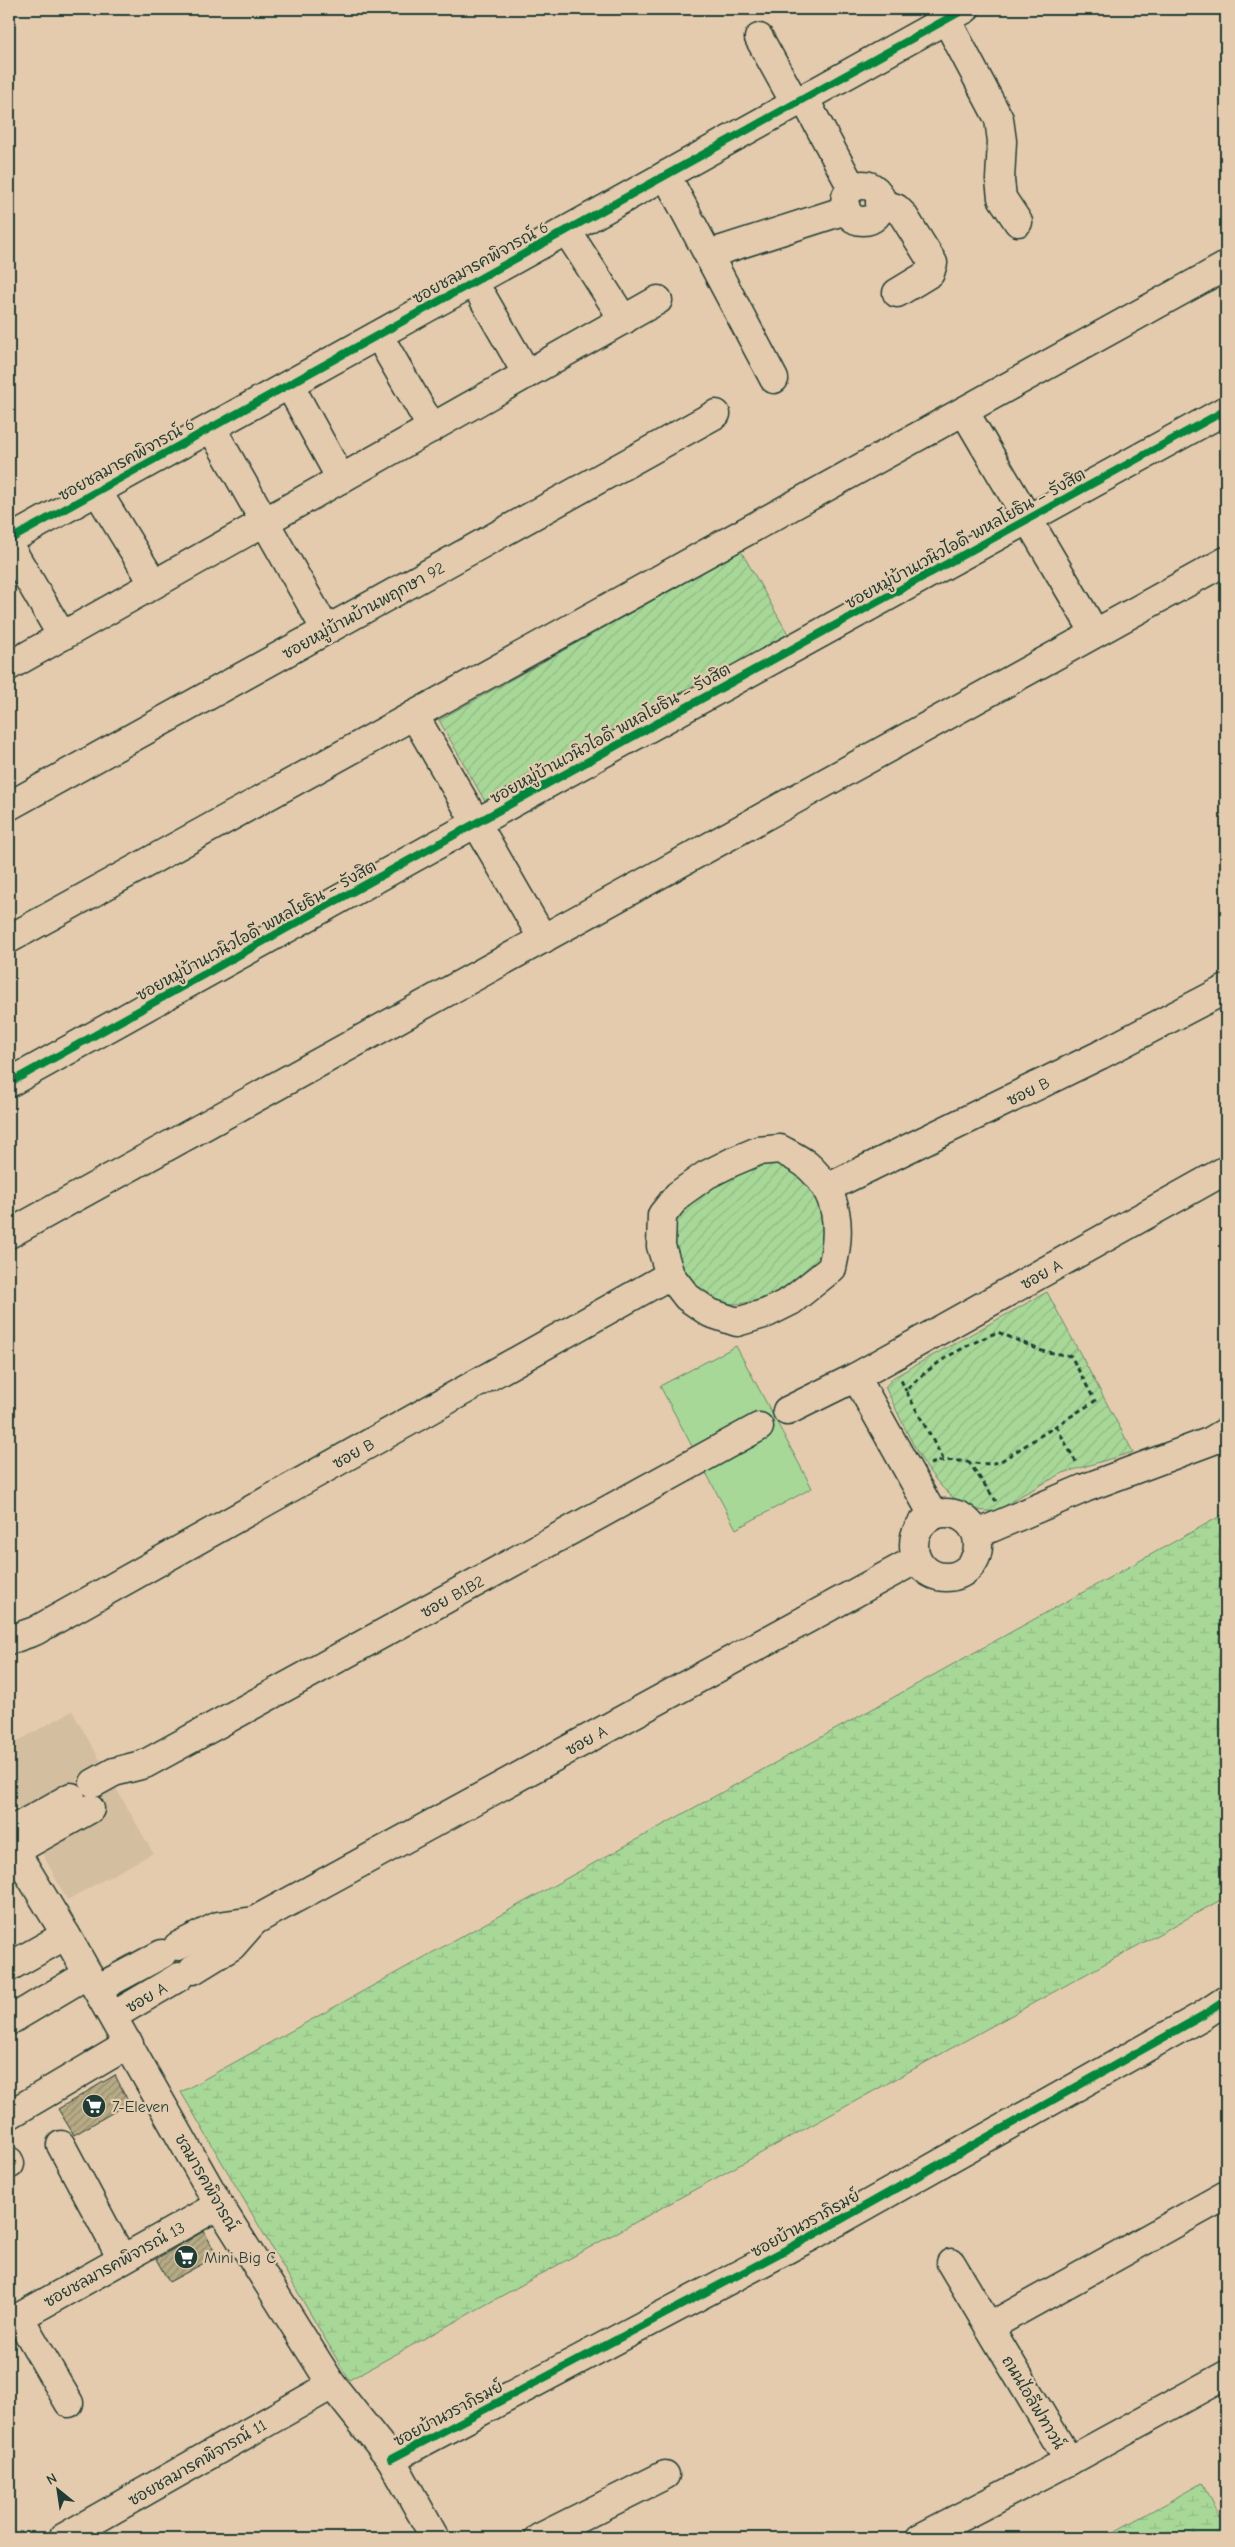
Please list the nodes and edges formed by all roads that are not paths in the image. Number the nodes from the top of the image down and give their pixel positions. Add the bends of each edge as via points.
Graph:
1 (955, 14) edge
2 (759, 38) dead end
3 (799, 100) junction
4 (666, 174) junction
5 (849, 199) junction
6 (1018, 222) dead end
7 (574, 242) dead end
8 (709, 254) junction
9 (1226, 266) edge
10 (897, 293) dead end
11 (483, 298) dead end
12 (658, 300) dead end
13 (624, 320) junction
14 (387, 350) dead end
15 (527, 374) junction
16 (774, 379) dead end
17 (296, 397) dead end
18 (1226, 410) edge
19 (964, 411) junction
20 (716, 414) dead end
21 (432, 428) junction
22 (216, 436) dead end
23 (341, 479) junction
24 (105, 504) dead end
25 (1028, 519) junction
26 (265, 522) junction
27 (11, 547) edge
28 (1226, 561) edge
29 (154, 584) junction
30 (326, 630) junction
31 (1095, 633) junction
32 (62, 636) junction
33 (9, 666) edge
34 (414, 715) junction
35 (9, 806) edge
36 (476, 823) junction
37 (9, 939) edge
38 (543, 939) junction
39 (1226, 989) edge
40 (9, 1083) edge
41 (1226, 1170) edge
42 (827, 1188) junction
43 (9, 1234) edge
44 (670, 1275) junction
45 (856, 1377) junction
46 (787, 1410) dead end
47 (759, 1427) dead end
48 (1226, 1432) edge
49 (933, 1515) junction
50 (977, 1534) junction
51 (917, 1559) junction
52 (35, 1631) junction
53 (9, 1640) edge
54 (9, 1658) edge
55 (11, 1842) edge
56 (254, 1920) junction
57 (66, 1935) junction
58 (9, 1967) edge
59 (92, 1982) junction
60 (1226, 2000) edge
61 (113, 2016) junction
62 (9, 2020) edge
63 (129, 2044) junction
64 (9, 2116) edge
65 (61, 2145) dead end
66 (1226, 2195) edge
67 (219, 2205) junction
68 (122, 2259) junction
69 (951, 2263) dead end
70 (14, 2320) edge
71 (989, 2327) junction
72 (1226, 2375) edge
73 (332, 2385) junction
74 (69, 2403) dead end
75 (391, 2459) junction
76 (1069, 2461) junction
77 (665, 2475) dead end
78 (63, 2538) edge
79 (434, 2538) edge
80 (539, 2538) edge
81 (920, 2538) edge

1 - 3 street, ซอยชลมารคพิจารณ์ 6
1 - 6 street via 999,120 1002,198
2 - 3 street
3 - 4 street, ซอยชลมารคพิจารณ์ 6
3 - 5 street
4 - 8 street
4 - 27 street, ซอยชลมารคพิจารณ์ 6
5 - 8 street
5 - 10 street via 859,185 874,189 880,203 896,208 903,215 933,263 930,274
7 - 13 street
8 - 16 street
9 - 19 street
11 - 15 street
12 - 13 street
13 - 15 street
14 - 21 street
15 - 21 street
17 - 23 street
18 - 25 street, ซอยหมู่บ้านเวนิวไอดี พหลโยธิน – รังสิต
19 - 25 street
19 - 34 street
20 - 30 street, ซอยหมู่บ้านบ้านพฤกษา 92
21 - 23 street
22 - 26 street
23 - 26 street
24 - 29 street
25 - 31 street
25 - 36 street, ซอยหมู่บ้านเวนิวไอดี พหลโยธิน – รังสิต
26 - 29 street
26 - 30 street
27 - 32 street
28 - 31 street
29 - 32 street
30 - 35 street, ซอยหมู่บ้านบ้านพฤกษา 92
31 - 38 street
32 - 33 street
34 - 36 street
34 - 37 street
36 - 38 street
36 - 40 street, ซอยหมู่บ้านเวนิวไอดี พหลโยธิน – รังสิต
38 - 43 street
39 - 42 street, ซอย B via 1100,1055
41 - 45 street, ซอย A
42 - 44 street via 807,1164 780,1149 758,1151 706,1175 678,1195 662,1215 661,1246
42 - 44 street via 837,1214 838,1242 832,1268 791,1300 767,1313 738,1322 710,1313 687,1297
44 - 52 street, ซอย B
45 - 46 street, ซอย A
45 - 49 street
47 - 55 street, ซอย B1B2 via 145,1764 114,1772 91,1797
48 - 50 street via 1211,1441
49 - 50 street via 949,1513 964,1517
49 - 51 street via 917,1529 914,1549
50 - 51 street via 976,1555 963,1572 942,1577 923,1568
51 - 56 street, ซอย A
52 - 53 street, ซอย B
52 - 54 street, ซอย B
55 - 57 street, ชลมารคพิจารณ์
56 - 59 street, ซอย A via 218,1926
56 - 61 street, ซอย A via 232,1946
57 - 58 street
57 - 59 street, ชลมารคพิจารณ์
59 - 61 street, ชลมารคพิจารณ์
59 - 62 street, ซอย A
60 - 75 street, ซอยบ้านวราภิรมย์ via 810,2237
61 - 63 street, ชลมารคพิจารณ์
63 - 64 street
63 - 67 street, ชลมารคพิจารณ์
65 - 68 street
66 - 71 street
67 - 68 street, ซอยชลมารคพิจารณ์ 13
67 - 73 street, ชลมารคพิจารณ์
68 - 70 street, ซอยชลมารคพิจารณ์ 13
69 - 71 street, ถนนไอลีฟทาวน์
70 - 74 street
71 - 76 street, ถนนไอลีฟทาวน์
72 - 76 street
73 - 75 street, ชลมารคพิจารณ์
73 - 78 street, ซอยชลมารคพิจารณ์ 11
75 - 79 street, ชลมารคพิจารณ์
76 - 81 street, ถนนไอลีฟทาวน์
77 - 80 street

